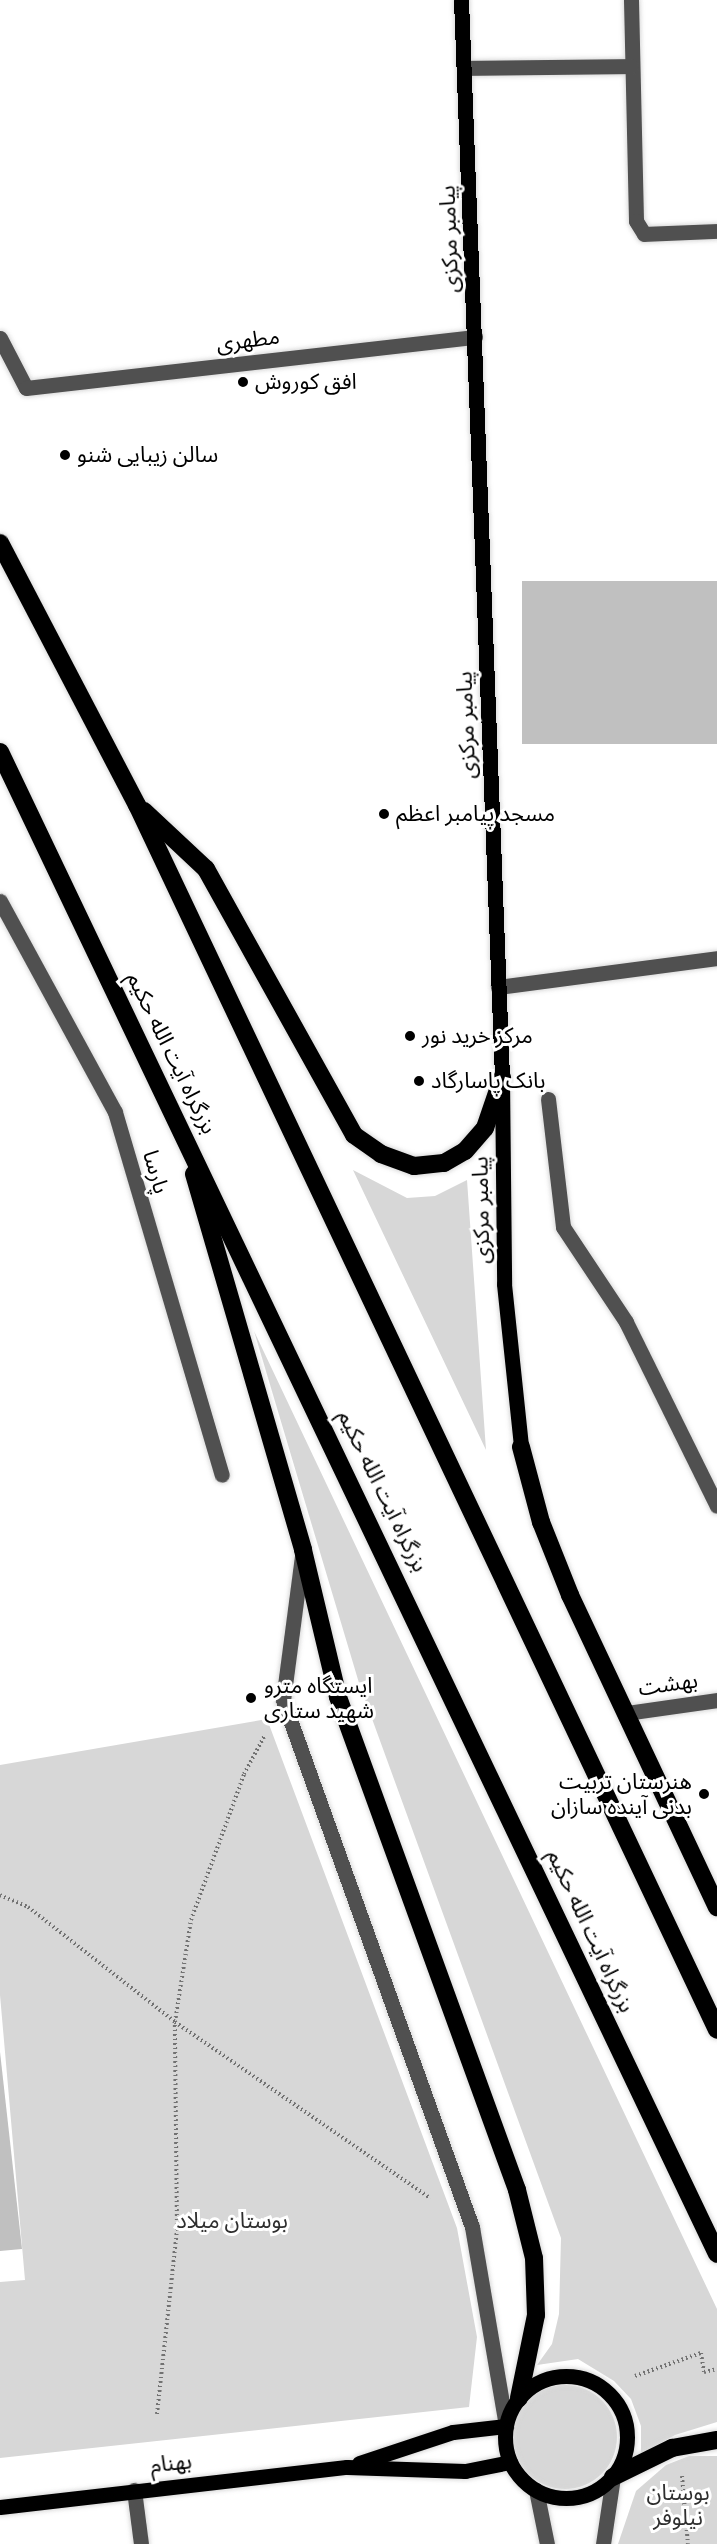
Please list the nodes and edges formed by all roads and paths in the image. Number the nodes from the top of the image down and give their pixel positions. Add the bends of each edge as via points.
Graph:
1 (461, 0) edge
2 (631, 0) edge
3 (631, 66) junction
4 (465, 68) junction
5 (717, 231) edge
6 (475, 336) junction
7 (0, 338) edge
8 (0, 543) edge
9 (0, 752) edge
10 (137, 805) junction
11 (0, 901) edge
12 (717, 958) edge
13 (498, 987) junction
14 (502, 1078) junction
15 (549, 1099) dead end
16 (180, 1124) junction
17 (521, 1447) joint
18 (222, 1475) dead end
19 (717, 1506) edge
20 (303, 1550) junction
21 (283, 1700) junction
22 (717, 1700) edge
23 (626, 1713) junction
24 (0, 1895) edge
25 (717, 1907) edge
26 (175, 2022) junction
27 (717, 2030) edge
28 (472, 2227) junction
29 (717, 2254) edge
30 (717, 2370) edge
31 (635, 2376) dead end
32 (519, 2398) junction
33 (157, 2414) dead end
34 (506, 2426) junction
35 (717, 2440) edge
36 (510, 2462) junction
37 (347, 2467) junction
38 (682, 2473) dead end
39 (613, 2477) junction
40 (135, 2490) junction
41 (536, 2490) junction
42 (0, 2507) edge
43 (141, 2544) edge
44 (547, 2544) edge
45 (603, 2544) edge
46 (688, 2544) edge

1 - 4 main road, پیامبر مرکزی
2 - 3 street
3 - 4 street
3 - 5 street via 636,221 644,234
4 - 6 main road, پیامبر مرکزی
6 - 7 street, مطهری via 26,388
6 - 13 main road, پیامبر مرکزی
8 - 10 highway
9 - 16 highway, بزرگراه آیت الله حکیم
10 - 14 highway via 206,869 354,1135 381,1154 414,1166 444,1163 465,1151 485,1128
10 - 27 highway
11 - 18 street, پارسا via 115,1112
12 - 13 street
13 - 14 main road, پیامبر مرکزی
14 - 17 main road, پیامبر مرکزی via 504,1284
15 - 19 street via 563,1227 626,1322
16 - 20 highway
16 - 29 highway, بزرگراه آیت الله حکیم
17 - 23 highway via 541,1522 570,1595
20 - 21 street
20 - 32 highway via 338,1697 517,2190 534,2258 536,2314
21 - 26 path via 244,1774 191,1920
21 - 28 street
22 - 23 street, بهشت
23 - 25 highway
24 - 26 path via 28,1907
26 - 28 path
26 - 33 path via 177,2229
28 - 34 street
30 - 31 path via 704,2372 701,2353
32 - 34 main road
32 - 39 main road via 548,2379 566,2376 583,2378 612,2396 627,2428 622,2463
34 - 36 main road
34 - 37 main road, بهنام via 453,2432
35 - 39 highway via 672,2448
36 - 37 main road, بهنام via 465,2471
36 - 41 main road
37 - 40 main road, بهنام
38 - 46 path
39 - 41 main road via 577,2498
39 - 45 street
40 - 42 main road, بهنام
40 - 43 street
41 - 44 street

